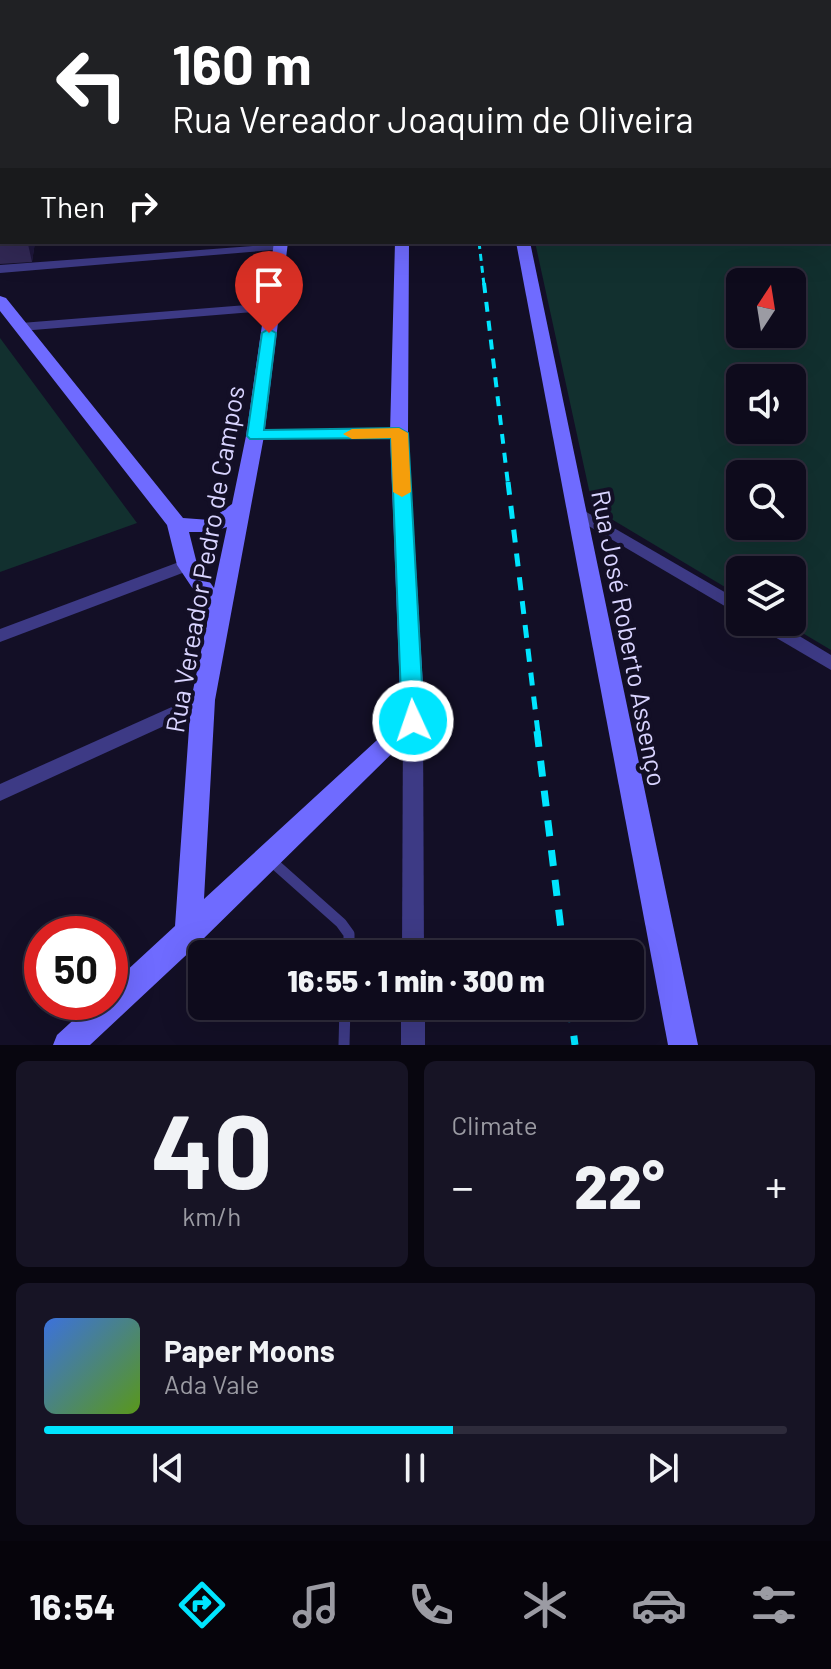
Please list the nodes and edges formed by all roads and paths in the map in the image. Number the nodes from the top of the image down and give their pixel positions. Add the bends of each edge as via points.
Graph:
1 (281, 244) edge
2 (402, 244) edge
3 (523, 244) edge
4 (168, 249) edge
5 (0, 269) edge
6 (0, 301) edge
7 (272, 307) junction
8 (21, 327) junction
9 (399, 433) junction
10 (255, 436) junction
11 (240, 507) junction
12 (576, 511) junction
13 (177, 524) junction
14 (187, 565) junction
15 (726, 601) edge
16 (219, 611) junction
17 (0, 636) edge
18 (786, 636) edge
19 (831, 663) edge
20 (203, 700) junction
21 (413, 721) junction
22 (0, 793) edge
23 (269, 858) junction
24 (188, 935) junction
25 (349, 940) edge
26 (413, 940) edge
27 (345, 1020) edge
28 (413, 1020) edge
29 (68, 1045) edge
30 (344, 1045) edge
31 (413, 1045) edge
32 (683, 1045) edge

1 - 4 street
1 - 7 main road, Rua Vereador Pedro de Campos
2 - 9 main road
3 - 12 main road, Rua José Roberto Assenço
4 - 5 street
6 - 8 main road
7 - 8 street
7 - 10 main road, Rua Vereador Pedro de Campos
8 - 13 main road
9 - 10 street
9 - 21 main road
10 - 11 main road, Rua Vereador Pedro de Campos
11 - 13 main road via 221,526
11 - 16 main road, Rua Vereador Pedro de Campos
12 - 15 street
12 - 32 main road, Rua José Roberto Assenço
13 - 14 main road
14 - 16 main road
14 - 17 street
16 - 20 main road, Rua Vereador Pedro de Campos
18 - 19 street
20 - 22 street
20 - 24 main road, Rua Vereador Pedro de Campos
21 - 23 main road
21 - 26 street
23 - 24 main road
23 - 25 lane via 341,923
24 - 29 main road
27 - 30 lane
28 - 31 street

